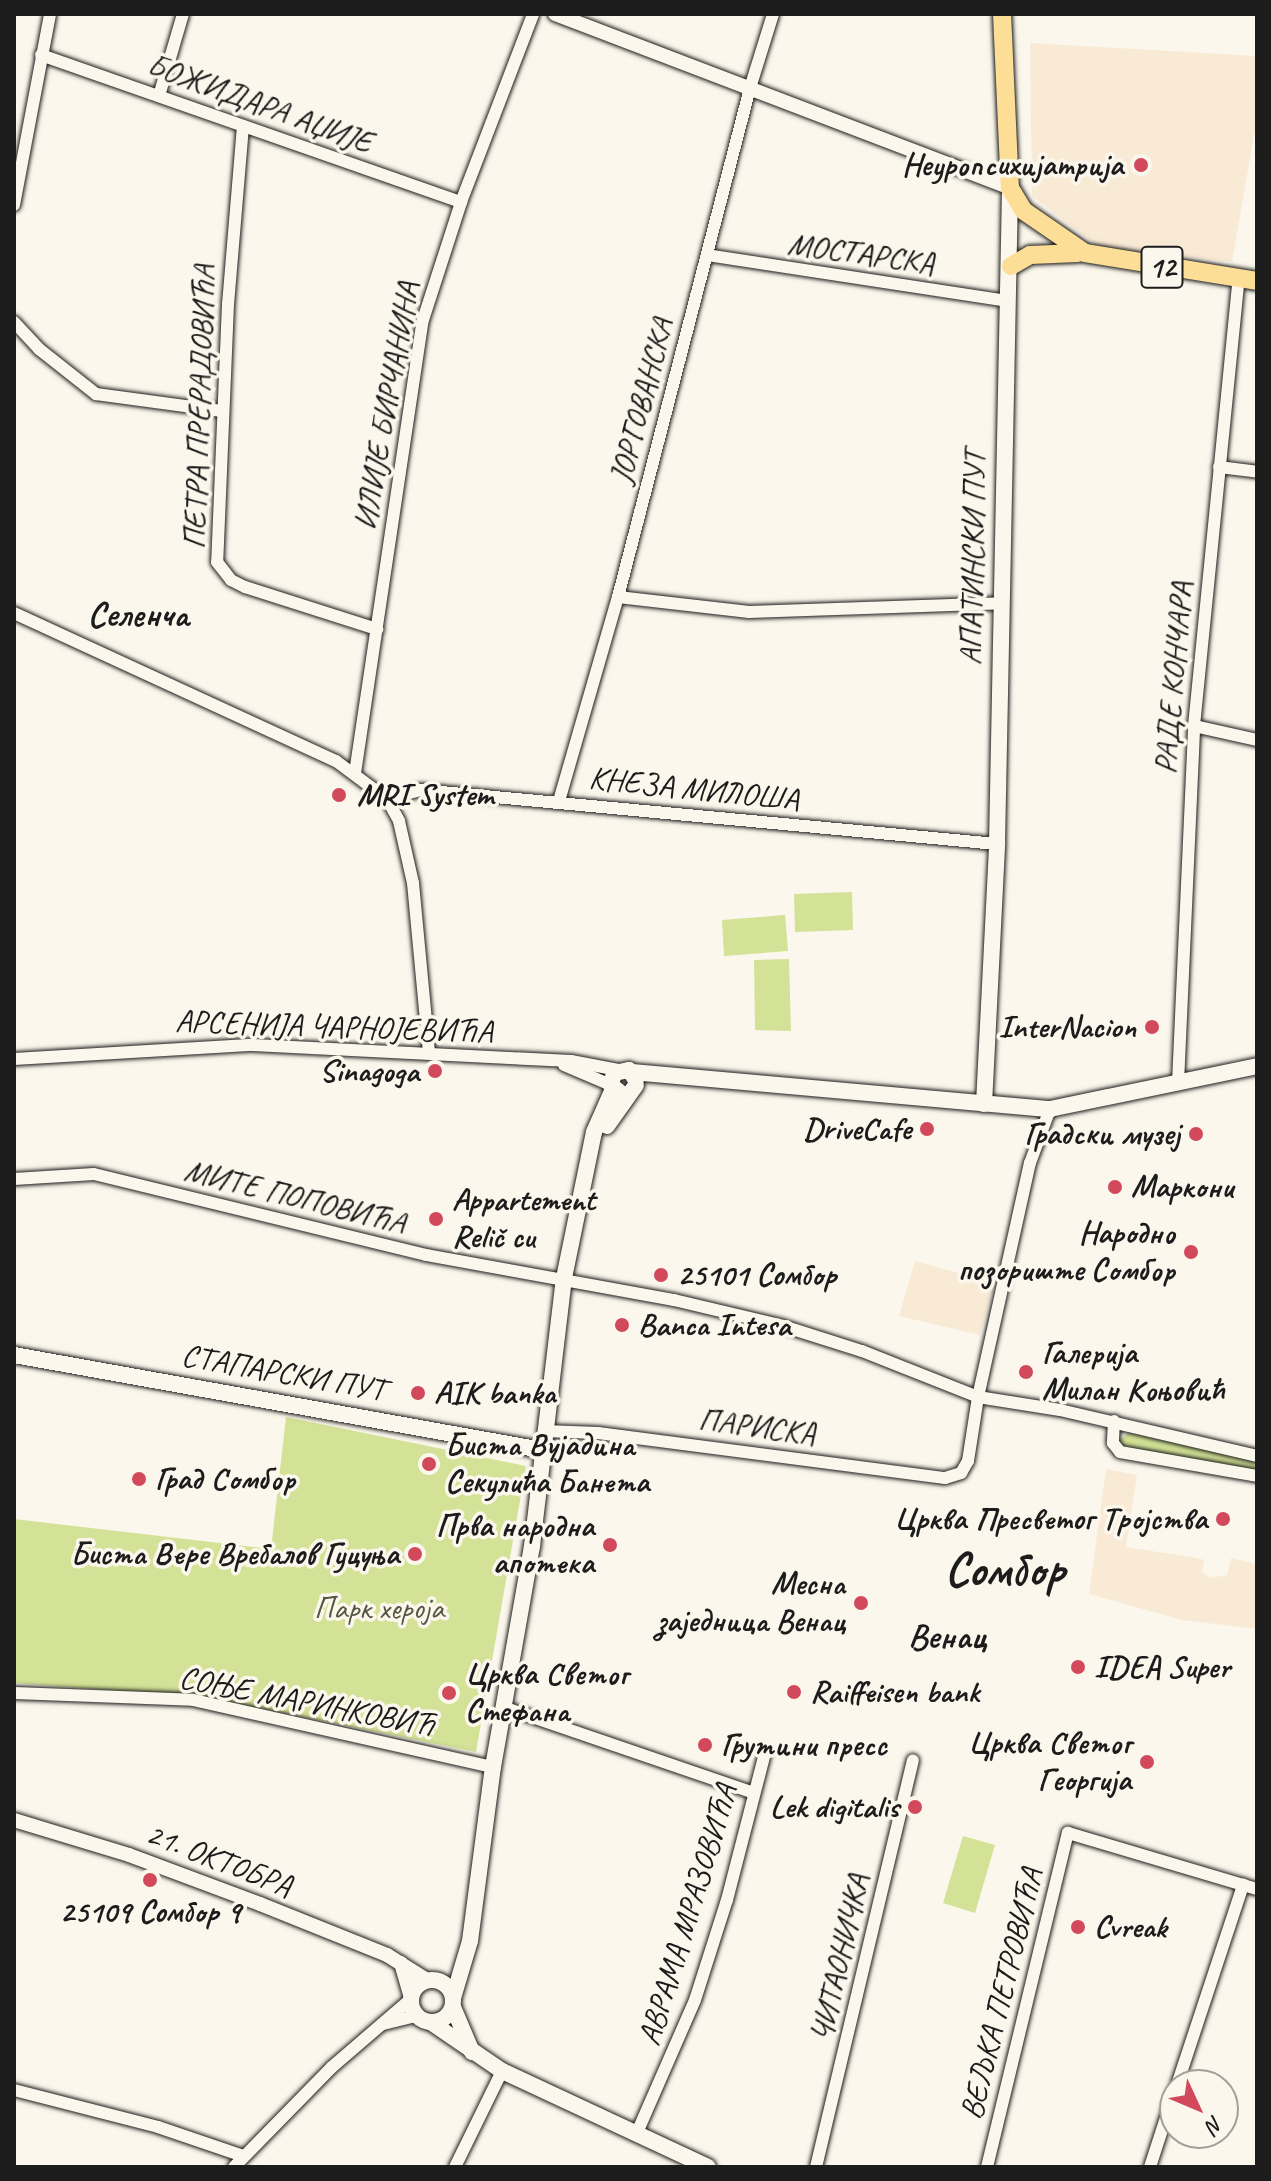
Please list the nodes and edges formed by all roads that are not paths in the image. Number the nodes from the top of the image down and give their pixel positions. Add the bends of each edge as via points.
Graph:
1 (50, 14) edge
2 (183, 14) edge
3 (533, 14) edge
4 (555, 14) edge
5 (773, 14) edge
6 (1002, 14) edge
7 (41, 55) junction
8 (750, 88) junction
9 (159, 96) junction
10 (243, 126) junction
11 (1010, 188) junction
12 (461, 202) junction
13 (14, 205) edge
14 (1085, 253) junction
15 (707, 255) junction
16 (1011, 266) junction
17 (1248, 280) edge
18 (1008, 301) junction
19 (14, 322) edge
20 (222, 411) junction
21 (1219, 467) junction
22 (1257, 472) edge
23 (618, 597) junction
24 (1002, 603) junction
25 (14, 613) edge
26 (377, 629) junction
27 (1194, 726) junction
28 (1257, 740) edge
29 (355, 773) junction
30 (387, 799) junction
31 (559, 801) junction
32 (997, 844) junction
33 (429, 1052) junction
34 (14, 1059) edge
35 (1257, 1066) edge
36 (623, 1082) junction
37 (1178, 1083) junction
38 (984, 1104) junction
39 (1050, 1109) junction
40 (14, 1179) edge
41 (564, 1278) junction
42 (14, 1353) edge
43 (978, 1397) junction
44 (1114, 1421) junction
45 (544, 1431) junction
46 (542, 1450) junction
47 (1257, 1456) edge
48 (1257, 1476) edge
49 (14, 1693) edge
50 (506, 1708) junction
51 (765, 1753) dead end
52 (913, 1760) dead end
53 (493, 1767) junction
54 (754, 1793) junction
55 (14, 1820) edge
56 (1243, 1885) junction
57 (1257, 1889) edge
58 (401, 1963) junction
59 (464, 1963) junction
60 (430, 1980) junction
61 (453, 2002) junction
62 (417, 2009) junction
63 (472, 2052) junction
64 (1182, 2069) edge
65 (502, 2071) junction
66 (14, 2090) edge
67 (636, 2135) junction
68 (1159, 2140) edge
69 (243, 2156) junction
70 (234, 2167) edge
71 (455, 2167) edge
72 (708, 2167) edge
73 (816, 2167) edge
74 (987, 2167) edge
75 (1150, 2167) edge

1 - 7 street
2 - 9 street
3 - 12 street, ИЛИЈЕ БИРЧАНИНА
4 - 8 street
5 - 8 street, ЈОРГОВАНСКА
6 - 11 main road, АПАТИНСКИ ПУТ
7 - 9 street, БОЖИДАРА АЏИЈЕ
7 - 13 street
8 - 11 street
8 - 15 street, ЈОРГОВАНСКА
9 - 10 street, БОЖИДАРА АЏИЈЕ
10 - 12 street, БОЖИДАРА АЏИЈЕ
10 - 20 street, ПЕТРА ПРЕРАДОВИЋА
11 - 14 main road, 12 via 1031,218
11 - 16 main road, АПАТИНСКИ ПУТ
12 - 26 street, ИЛИЈЕ БИРЧАНИНА via 423,320
14 - 16 main road via 1030,255
14 - 17 main road, 12
15 - 18 street, МОСТАРСКА
15 - 23 street, ЈОРГОВАНСКА
16 - 18 main road, АПАТИНСКИ ПУТ
17 - 21 street, РАДЕ КОНЧАРА
18 - 24 main road, АПАТИНСКИ ПУТ
19 - 20 street via 96,394
20 - 26 street, ПЕТРА ПРЕРАДОВИЋА via 217,562 223,573 245,587
21 - 22 street
21 - 27 street, РАДЕ КОНЧАРА
23 - 24 street via 705,609 793,613
23 - 31 street, ЈОРГОВАНСКА
24 - 32 main road, АПАТИНСКИ ПУТ
25 - 29 street
26 - 29 street, ИЛИЈЕ БИРЧАНИНА
27 - 28 street
27 - 37 street, РАДЕ КОНЧАРА
29 - 30 street
30 - 31 street, КНЕЗА МИЛОША via 420,790
30 - 33 street via 399,821 413,883
31 - 32 street, КНЕЗА МИЛОША
32 - 38 main road, АПАТИНСКИ ПУТ
33 - 34 street, АРСЕНИЈА ЧАРНОЈЕВИЋА via 253,1045
33 - 36 street, АРСЕНИЈА ЧАРНОЈЕВИЋА via 558,1061
35 - 37 main road
36 - 38 main road via 687,1083 700,1078
36 - 41 main road via 594,1142
37 - 39 main road
38 - 39 main road
39 - 43 street via 1030,1163
40 - 41 street, МИТЕ ПОПОВИЋА via 94,1174 426,1255
41 - 43 street, МИТЕ ПОПОВИЋА via 783,1326
41 - 45 main road
42 - 46 main road, СТАПАРСКИ ПУТ
43 - 44 street, МИТЕ ПОПОВИЋА
43 - 45 street, ПАРИСКА via 968,1461 961,1473 945,1478 598,1433
44 - 47 street, МИТЕ ПОПОВИЋА
44 - 48 street via 1113,1443 1120,1452
45 - 46 main road
46 - 50 main road
49 - 53 street, СОЊЕ МАРИНКОВИЋ via 193,1700
50 - 53 main road
50 - 54 street
51 - 54 street, АВРАМА МРАЗОВИЋА
52 - 73 street, ЧИТАОНИЧКА
53 - 59 main road
54 - 67 street, АВРАМА МРАЗОВИЋА via 695,2000
55 - 58 street, 21. ОКТОБРА via 129,1855
56 - 57 street
56 - 64 street
56 - 74 street, ВЕЉКА ПЕТРОВИЋА via 1068,1833
58 - 60 street, 21. ОКТОБРА
58 - 62 street
59 - 60 main road
59 - 61 main road
60 - 61 main road via 446,1985
60 - 62 main road via 417,1986
61 - 62 main road via 443,2020
61 - 63 main road
62 - 63 main road
62 - 69 street via 376,2026
63 - 65 main road
65 - 67 main road
65 - 71 street
66 - 69 street via 158,2127
67 - 72 main road
68 - 75 street
69 - 70 street

